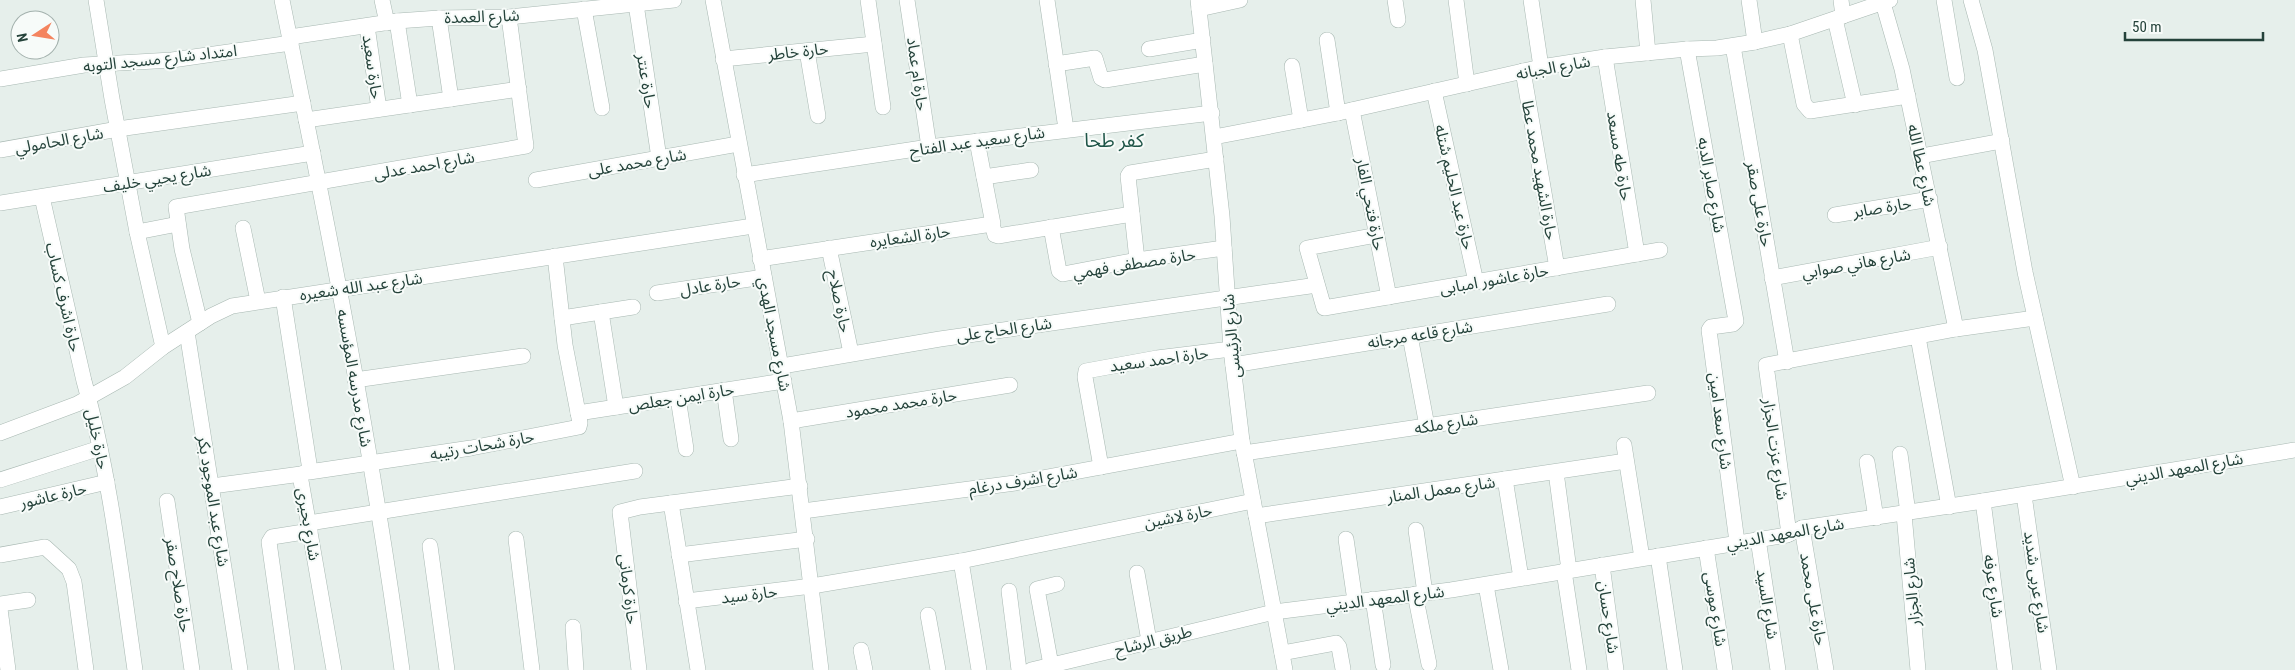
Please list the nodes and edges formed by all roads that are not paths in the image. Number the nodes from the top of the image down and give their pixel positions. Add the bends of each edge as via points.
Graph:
1 (96, 0) edge
2 (282, 0) edge
3 (382, 0) edge
4 (674, 0) edge
5 (713, 0) edge
6 (868, 0) edge
7 (907, 0) edge
8 (1047, 0) edge
9 (1240, 0) edge
10 (1395, 0) edge
11 (1456, 0) edge
12 (1531, 0) edge
13 (1643, 0) edge
14 (1749, 0) edge
15 (1841, 0) edge
16 (1944, 0) edge
17 (1971, 0) edge
18 (1887, 1) edge
19 (636, 4) junction
20 (1199, 4) edge
21 (584, 9) junction
22 (509, 17) junction
23 (440, 18) junction
24 (1839, 18) junction
25 (1398, 20) dead end
26 (392, 22) junction
27 (367, 26) junction
28 (1790, 34) junction
29 (290, 40) junction
30 (1203, 40) junction
31 (1327, 40) dead end
32 (1755, 42) junction
33 (874, 44) junction
34 (1733, 46) junction
35 (1149, 49) dead end
36 (1687, 49) junction
37 (807, 51) junction
38 (1648, 53) junction
39 (1605, 58) junction
40 (723, 59) junction
41 (108, 63) junction
42 (1056, 64) junction
43 (1205, 64) junction
44 (1292, 66) dead end
45 (1541, 68) junction
46 (1523, 71) junction
47 (1957, 78) dead end
48 (0, 80) edge
49 (1467, 84) junction
50 (519, 89) junction
51 (1434, 91) junction
52 (1908, 96) junction
53 (451, 99) junction
54 (303, 103) junction
55 (410, 105) junction
56 (1855, 105) junction
57 (883, 106) dead end
58 (602, 108) dead end
59 (379, 109) junction
60 (1345, 111) junction
61 (1212, 113) junction
62 (818, 116) dead end
63 (306, 120) junction
64 (1301, 120) junction
65 (118, 129) junction
66 (1066, 129) junction
67 (1214, 137) junction
68 (977, 141) junction
69 (2002, 141) junction
70 (738, 144) junction
71 (928, 147) junction
72 (0, 150) edge
73 (313, 153) junction
74 (1921, 156) junction
75 (659, 158) junction
76 (1216, 159) junction
77 (1031, 170) dead end
78 (744, 175) junction
79 (984, 177) junction
80 (536, 180) dead end
81 (128, 183) junction
82 (319, 184) junction
83 (42, 197) junction
84 (1930, 199) junction
85 (0, 203) edge
86 (1132, 214) junction
87 (1835, 214) dead end
88 (178, 224) junction
89 (993, 224) junction
90 (753, 226) junction
91 (1051, 227) junction
92 (243, 228) dead end
93 (137, 232) junction
94 (1377, 235) junction
95 (1940, 247) junction
96 (829, 248) junction
97 (1224, 248) junction
98 (1660, 250) dead end
99 (1637, 254) junction
100 (555, 256) junction
101 (760, 259) junction
102 (1137, 260) junction
103 (1558, 268) junction
104 (764, 277) junction
105 (1772, 278) junction
106 (1476, 282) junction
107 (1317, 285) junction
108 (339, 290) junction
109 (657, 293) dead end
110 (283, 297) junction
111 (1390, 298) junction
112 (1227, 299) junction
113 (258, 301) junction
114 (1608, 304) dead end
115 (633, 307) dead end
116 (602, 312) junction
117 (562, 318) junction
118 (2035, 318) junction
119 (1736, 321) joint
120 (200, 323) junction
121 (1956, 329) junction
122 (188, 332) junction
123 (1410, 336) junction
124 (1918, 337) junction
125 (163, 347) junction
126 (1231, 349) junction
127 (851, 353) junction
128 (523, 356) dead end
129 (1787, 362) junction
130 (1233, 365) junction
131 (783, 373) junction
132 (355, 380) junction
133 (1010, 385) dead end
134 (724, 390) junction
135 (1648, 393) dead end
136 (89, 396) junction
137 (678, 398) junction
138 (616, 407) junction
139 (578, 413) junction
140 (791, 421) junction
141 (1427, 426) junction
142 (0, 434) edge
143 (732, 439) dead end
144 (1624, 445) dead end
145 (1243, 447) junction
146 (100, 448) junction
147 (686, 449) dead end
148 (2295, 450) edge
149 (1900, 454) dead end
150 (1626, 461) junction
151 (1867, 462) dead end
152 (370, 464) junction
153 (1101, 468) junction
154 (635, 471) dead end
155 (1556, 472) junction
156 (305, 473) junction
157 (1505, 479) junction
158 (0, 480) edge
159 (107, 482) junction
160 (212, 486) junction
161 (800, 486) junction
162 (2073, 487) junction
163 (2024, 495) junction
164 (1253, 500) junction
165 (167, 501) dead end
166 (1983, 501) junction
167 (671, 504) junction
168 (0, 507) edge
169 (1949, 507) junction
170 (378, 511) junction
171 (803, 511) junction
172 (1906, 513) junction
173 (1256, 516) junction
174 (1876, 518) junction
175 (310, 527) junction
176 (1416, 530) dead end
177 (1795, 531) junction
178 (1758, 538) junction
179 (516, 539) dead end
180 (807, 539) junction
181 (1346, 539) dead end
182 (1737, 542) junction
183 (430, 546) dead end
184 (1706, 548) junction
185 (0, 555) edge
186 (679, 555) junction
187 (1658, 556) junction
188 (1642, 558) junction
189 (960, 561) junction
190 (1602, 565) junction
191 (1566, 571) junction
192 (1137, 573) dead end
193 (1520, 578) junction
194 (1057, 584) dead end
195 (1486, 585) junction
196 (812, 586) junction
197 (1009, 591) dead end
198 (1420, 594) junction
199 (1373, 599) junction
200 (28, 600) dead end
201 (686, 601) junction
202 (1355, 601) junction
203 (0, 604) edge
204 (0, 609) edge
205 (1274, 612) junction
206 (928, 615) dead end
207 (573, 627) dead end
208 (1149, 640) junction
209 (861, 650) dead end
210 (1282, 652) junction
211 (1429, 664) dead end
212 (1051, 665) junction
213 (1383, 665) dead end
214 (1343, 669) dead end
215 (8, 670) edge
216 (86, 670) edge
217 (135, 670) edge
218 (192, 670) edge
219 (240, 670) edge
220 (287, 670) edge
221 (334, 670) edge
222 (402, 670) edge
223 (446, 670) edge
224 (532, 670) edge
225 (576, 670) edge
226 (639, 670) edge
227 (698, 670) edge
228 (822, 670) edge
229 (865, 670) edge
230 (938, 670) edge
231 (979, 670) edge
232 (1019, 670) edge
233 (1032, 670) edge
234 (1284, 670) edge
235 (1501, 670) edge
236 (1579, 670) edge
237 (1616, 670) edge
238 (1675, 670) edge
239 (1725, 670) edge
240 (1778, 670) edge
241 (1826, 670) edge
242 (1918, 670) edge
243 (2005, 670) edge
244 (2049, 670) edge

1 - 41 street
2 - 29 street, شارع مدرسه المؤسسه
3 - 26 street
4 - 19 street, شارع العمدة
5 - 40 street, شارع مسجد الهدي
6 - 33 street
7 - 71 street, حارة ام عماد
8 - 42 street
9 - 20 street
10 - 25 street
11 - 49 street
12 - 45 street
13 - 38 street
14 - 32 street
15 - 24 street
16 - 47 street
17 - 69 street via 1985,50
18 - 24 street, شارع الجبانه
18 - 52 street, شارع عطا الله
19 - 21 street, شارع العمدة
19 - 75 street, حارة عنتر
20 - 30 street, شارع الرئيسى
21 - 22 street, شارع العمدة
21 - 58 street
22 - 23 street, شارع العمدة
22 - 50 street
23 - 26 street, شارع العمدة
23 - 53 street
24 - 28 street, شارع الجبانه
24 - 56 street
26 - 27 street, شارع العمدة
26 - 55 street
27 - 29 street, شارع العمدة
27 - 59 street, حارة سعيد
28 - 32 street, شارع الجبانه
28 - 56 street via 1804,104 1810,111
29 - 41 street, امتداد شارع مسجد التوبه via 172,60
29 - 54 street, شارع مدرسه المؤسسه
30 - 35 street
30 - 43 street, شارع الرئيسى
31 - 60 street, حارة فتحي الفار
32 - 34 street, شارع الجبانه
33 - 37 street, حارة خاطر
33 - 57 street
34 - 36 street, شارع الجبانه
34 - 105 street, حارة على صقر
36 - 38 street, شارع الجبانه
36 - 119 street, شارع صابر الدبه
37 - 40 street, حارة خاطر
37 - 62 street
38 - 39 street, شارع الجبانه
39 - 45 street, شارع الجبانه
39 - 99 street, حارة طه مسعد
40 - 70 street, شارع مسجد الهدي
41 - 48 street, امتداد شارع مسجد التوبه
41 - 65 street
42 - 43 street via 1096,58 1104,80
42 - 66 street
43 - 61 street, شارع الرئيسى
44 - 64 street
45 - 46 street, شارع الجبانه
46 - 49 street, شارع الجبانه
46 - 103 street, حارة الشهيد محمد عطا
49 - 51 street, شارع الجبانه
50 - 53 street
50 - 82 street, شارع احمد عدلى via 528,143 525,147
51 - 60 street, شارع الجبانه
51 - 106 street, حارة عبد الحليم شتله
52 - 56 street
52 - 74 street, شارع عطا الله
53 - 55 street
54 - 63 street, شارع مدرسه المؤسسه
54 - 65 street, شارع الحامولي
55 - 59 street
59 - 63 street
60 - 64 street, شارع الجبانه
60 - 94 street, حارة فتحي الفار
61 - 66 street, شارع سعيد عبد الفتاح
61 - 67 street, شارع الرئيسى
63 - 73 street, شارع مدرسه المؤسسه
64 - 67 street, شارع الجبانه
65 - 72 street, شارع الحامولي
65 - 81 street
66 - 68 street, شارع سعيد عبد الفتاح
67 - 76 street, شارع الرئيسى
68 - 71 street, شارع سعيد عبد الفتاح
68 - 79 street
69 - 74 street
69 - 118 street
70 - 75 street, شارع محمد على
70 - 78 street, شارع مسجد الهدي
71 - 78 street, شارع سعيد عبد الفتاح
73 - 81 street, شارع يحيي خليف
73 - 82 street, شارع مدرسه المؤسسه
74 - 84 street, شارع عطا الله
75 - 80 street, شارع محمد على
76 - 86 street via 1131,172 1128,178
76 - 97 street, شارع الرئيسى
77 - 79 street
78 - 90 street, شارع مسجد الهدي
79 - 89 street
81 - 83 street, شارع يحيي خليف
81 - 93 street
82 - 88 street, شارع احمد عدلى via 176,207
82 - 108 street, شارع مدرسه المؤسسه
83 - 85 street, شارع يحيي خليف
83 - 136 street, حارة اشرف كساب
84 - 87 street, حارة صابر
84 - 95 street, شارع عطا الله
86 - 91 street
86 - 102 street
88 - 93 street
88 - 120 street
89 - 91 street via 997,236
89 - 96 street, حارة الشعايره
90 - 100 street, شارع عبد الله شعيره
90 - 101 street, شارع مسجد الهدي
91 - 102 street, حارة مصطفى فهمي via 1059,271 1063,274
92 - 113 street
93 - 125 street
94 - 107 street via 1307,248
94 - 111 street, حارة فتحي الفار
95 - 105 street, شارع هاني صوابي
95 - 121 street, شارع عطا الله
96 - 101 street, حارة الشعايره
96 - 127 street, حارة صلاح
97 - 102 street, حارة مصطفى فهمي
97 - 112 street, شارع الرئيسى
98 - 99 street, حارة عاشور امبابى
99 - 103 street, حارة عاشور امبابى
100 - 108 street, شارع عبد الله شعيره
100 - 117 street
101 - 104 street, شارع مسجد الهدي
103 - 106 street, حارة عاشور امبابى
104 - 109 street, حارة عادل
104 - 131 street, شارع مسجد الهدي
105 - 129 street, حارة على صقر
106 - 111 street, حارة عاشور امبابى
107 - 111 street, حارة عاشور امبابى via 1323,307 1328,309
107 - 112 street
108 - 110 street, شارع عبد الله شعيره
108 - 132 street, شارع مدرسه المؤسسه
110 - 113 street, شارع عبد الله شعيره
110 - 156 street, شارع بحيرى
112 - 126 street, شارع الرئيسى
112 - 127 street, شارع الحاج على
113 - 120 street, شارع عبد الله شعيره via 232,306
114 - 123 street, شارع قاعه مرجانه
115 - 116 street
116 - 117 street
116 - 138 street
117 - 139 street
118 - 121 street
118 - 162 street
119 - 182 street, شارع سعد امين via 1709,330
120 - 122 street, شارع عبد الله شعيره
121 - 124 street
122 - 125 street, شارع عبد الله شعيره
122 - 160 street, شارع عبد الموجود بكر
123 - 130 street, شارع قاعه مرجانه
123 - 141 street
124 - 129 street
124 - 169 street
125 - 136 street, شارع عبد الله شعيره via 125,377
126 - 130 street, شارع الرئيسى
126 - 153 street, حارة احمد سعيد via 1088,370 1085,377
127 - 131 street, شارع الحاج على
128 - 132 street
129 - 177 street, شارع عزت الجزار via 1767,364 1764,368
130 - 145 street, شارع الرئيسى
131 - 134 street, حارة ايمن جعلص
131 - 140 street, شارع مسجد الهدي
132 - 152 street, شارع مدرسه المؤسسه
133 - 140 street, حارة محمد محمود
134 - 137 street, حارة ايمن جعلص
134 - 143 street
135 - 141 street, شارع ملكه
136 - 142 street, شارع عبد الله شعيره
136 - 146 street, حارة خليل
137 - 138 street, حارة ايمن جعلص
137 - 147 street
138 - 139 street, حارة ايمن جعلص
139 - 152 street, حارة شحات رتيبه via 580,424 577,428
140 - 161 street, شارع مسجد الهدي
141 - 145 street, شارع ملكه
144 - 150 street
145 - 153 street, شارع اشرف درغام
145 - 164 street, شارع الرئيسى
146 - 158 street
146 - 159 street, حارة خليل
148 - 162 street, شارع المعهد الديني
149 - 172 street, شارع الجزار
150 - 155 street, شارع معمل المنار
150 - 188 street
151 - 174 street
152 - 156 street
152 - 170 street, شارع مدرسه المؤسسه
153 - 171 street, شارع اشرف درغام via 928,496
154 - 170 street
155 - 157 street, شارع معمل المنار
155 - 191 street
156 - 160 street
156 - 175 street, شارع بحيرى
157 - 173 street, شارع معمل المنار
157 - 193 street
159 - 168 street, حارة عاشور
159 - 217 street, حارة خليل
160 - 219 street, شارع عبد الموجود بكر
161 - 167 street
161 - 171 street, شارع مسجد الهدي
162 - 163 street, شارع المعهد الديني
163 - 166 street, شارع المعهد الديني
163 - 244 street, شارع عربى شديد
164 - 173 street, شارع الرئيسى
164 - 189 street, حارة لاشين
165 - 218 street, حارة صلاح صقر
166 - 169 street, شارع المعهد الديني
166 - 243 street, شارع عرفه
167 - 186 street
167 - 226 street, حارة كرمانى via 622,510 619,515
169 - 172 street, شارع المعهد الديني
170 - 175 street
170 - 222 street, شارع مدرسه المؤسسه
171 - 180 street, شارع مسجد الهدي
172 - 174 street, شارع المعهد الديني
172 - 242 street, شارع الجزار
173 - 205 street, شارع الرئيسى
174 - 177 street, شارع المعهد الديني
175 - 220 street via 272,537 269,542
175 - 221 street, شارع بحيرى
176 - 198 street
177 - 178 street, شارع المعهد الديني
177 - 241 street, حارة على محمد
178 - 182 street, شارع المعهد الديني
178 - 240 street, شارع السيد
179 - 224 street
180 - 186 street
180 - 196 street, شارع مسجد الهدي
181 - 202 street
182 - 184 street, شارع المعهد الديني
183 - 223 street
184 - 187 street, شارع المعهد الديني
184 - 239 street, شارع موسى
185 - 216 street via 45,547 69,568 74,582
186 - 201 street
187 - 188 street, شارع المعهد الديني
187 - 238 street
188 - 190 street, شارع المعهد الديني
189 - 196 street, حارة سيد
189 - 231 street
190 - 191 street, شارع المعهد الديني
190 - 237 street, شارع حسان
191 - 193 street, شارع المعهد الديني
191 - 236 street
192 - 208 street
193 - 195 street, شارع المعهد الديني
194 - 212 street via 1037,589
195 - 198 street, شارع المعهد الديني
195 - 235 street
196 - 201 street, حارة سيد
196 - 228 street, شارع مسجد الهدي
197 - 232 street
198 - 199 street, شارع المعهد الديني
198 - 211 street
199 - 202 street, شارع المعهد الديني
199 - 213 street
200 - 203 street
201 - 227 street
202 - 205 street, شارع المعهد الديني
204 - 215 street
205 - 208 street, طريق الرشاح
205 - 210 street, شارع الرئيسى
206 - 230 street
207 - 225 street
208 - 212 street, طريق الرشاح
209 - 229 street
210 - 214 street via 1336,643
210 - 234 street, شارع الرئيسى
212 - 233 street, طريق الرشاح

